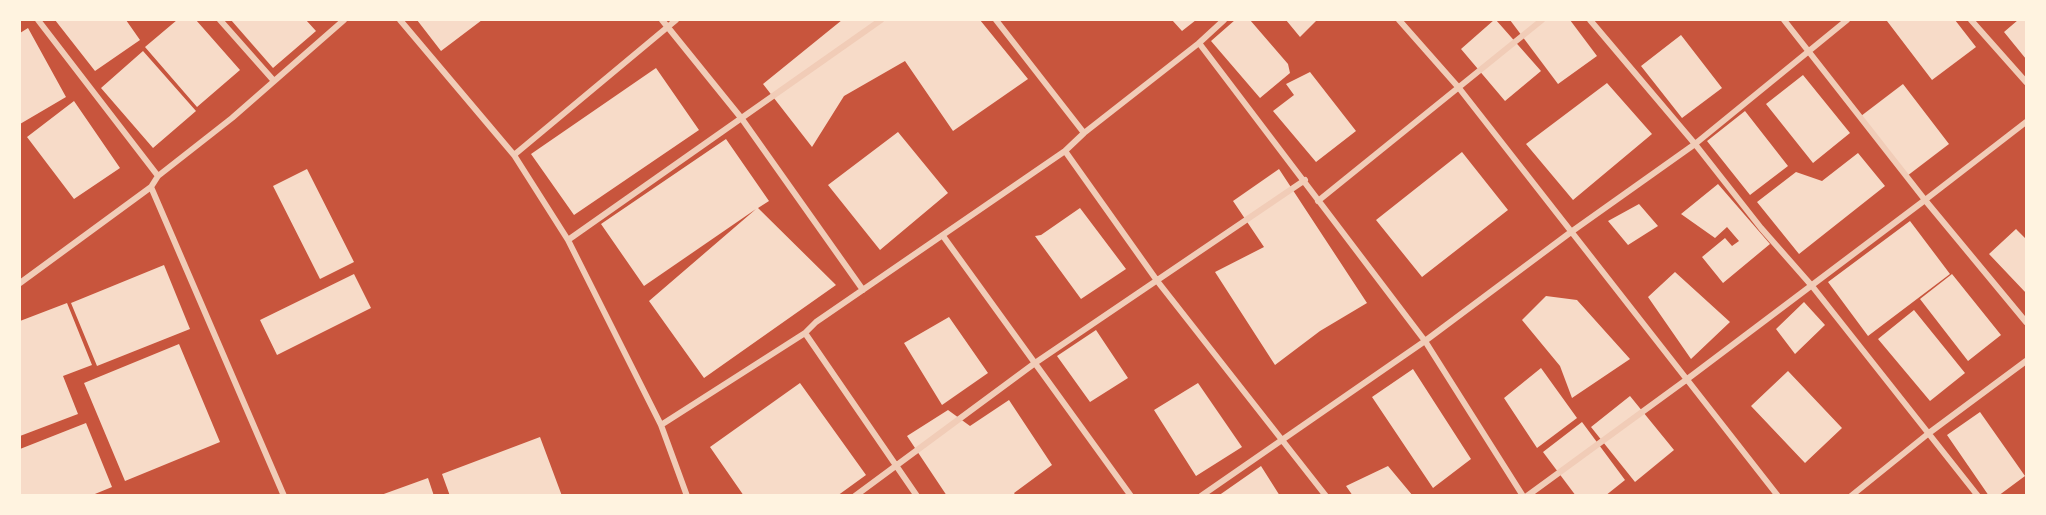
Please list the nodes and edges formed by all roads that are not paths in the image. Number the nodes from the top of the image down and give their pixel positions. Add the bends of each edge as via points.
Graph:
1 (38, 20) edge
2 (220, 20) edge
3 (344, 20) edge
4 (400, 20) edge
5 (662, 20) edge
6 (676, 20) edge
7 (881, 20) edge
8 (996, 20) edge
9 (1224, 20) edge
10 (1400, 20) edge
11 (1542, 20) edge
12 (1590, 20) edge
13 (1784, 20) edge
14 (1847, 20) edge
15 (1971, 20) edge
16 (668, 26) junction
17 (1199, 43) junction
18 (1809, 50) junction
19 (274, 81) junction
20 (2026, 82) edge
21 (1460, 88) junction
22 (742, 119) junction
23 (2026, 122) edge
24 (1084, 133) junction
25 (1695, 144) junction
26 (1065, 151) junction
27 (514, 155) junction
28 (158, 176) junction
29 (1305, 180) junction
30 (152, 187) junction
31 (1925, 200) junction
32 (1318, 201) junction
33 (1571, 232) junction
34 (943, 236) junction
35 (568, 240) junction
36 (1158, 282) junction
37 (20, 283) edge
38 (1812, 286) junction
39 (863, 290) junction
40 (2026, 322) edge
41 (806, 333) junction
42 (1425, 341) junction
43 (2026, 361) edge
44 (1035, 363) junction
45 (1686, 380) junction
46 (661, 425) junction
47 (1929, 433) junction
48 (1281, 439) junction
49 (898, 465) junction
50 (284, 495) edge
51 (687, 495) edge
52 (855, 495) edge
53 (917, 495) edge
54 (1131, 495) edge
55 (1201, 495) edge
56 (1326, 495) edge
57 (1525, 495) edge
58 (1778, 495) edge
59 (1851, 495) edge
60 (1978, 495) edge

1 - 28 street
2 - 19 street
3 - 19 street
4 - 27 street
5 - 16 street
6 - 16 street
7 - 22 street
8 - 24 street
9 - 17 street
10 - 21 street
11 - 21 street
12 - 25 street
13 - 18 street
14 - 18 street
15 - 20 street
16 - 22 street
16 - 27 street
17 - 24 street
17 - 29 street
18 - 25 street
18 - 31 street
19 - 28 street
21 - 32 street
21 - 33 street
22 - 35 street
22 - 39 street
23 - 31 street
24 - 26 street
25 - 33 street
25 - 38 street
26 - 34 street
26 - 36 street
27 - 35 street
28 - 30 street
29 - 32 street
29 - 36 street
30 - 37 street
30 - 50 street
31 - 38 street
31 - 40 street
32 - 42 street
33 - 42 street
33 - 45 street
34 - 39 street
34 - 44 street
35 - 46 street
36 - 44 street
36 - 48 street
38 - 45 street
38 - 47 street
39 - 41 street
41 - 46 street
41 - 49 street
42 - 48 street
42 - 57 street
43 - 47 street
44 - 49 street
44 - 54 street
45 - 57 street
45 - 58 street
46 - 51 street
47 - 59 street
47 - 60 street
48 - 55 street
48 - 56 street
49 - 52 street
49 - 53 street

